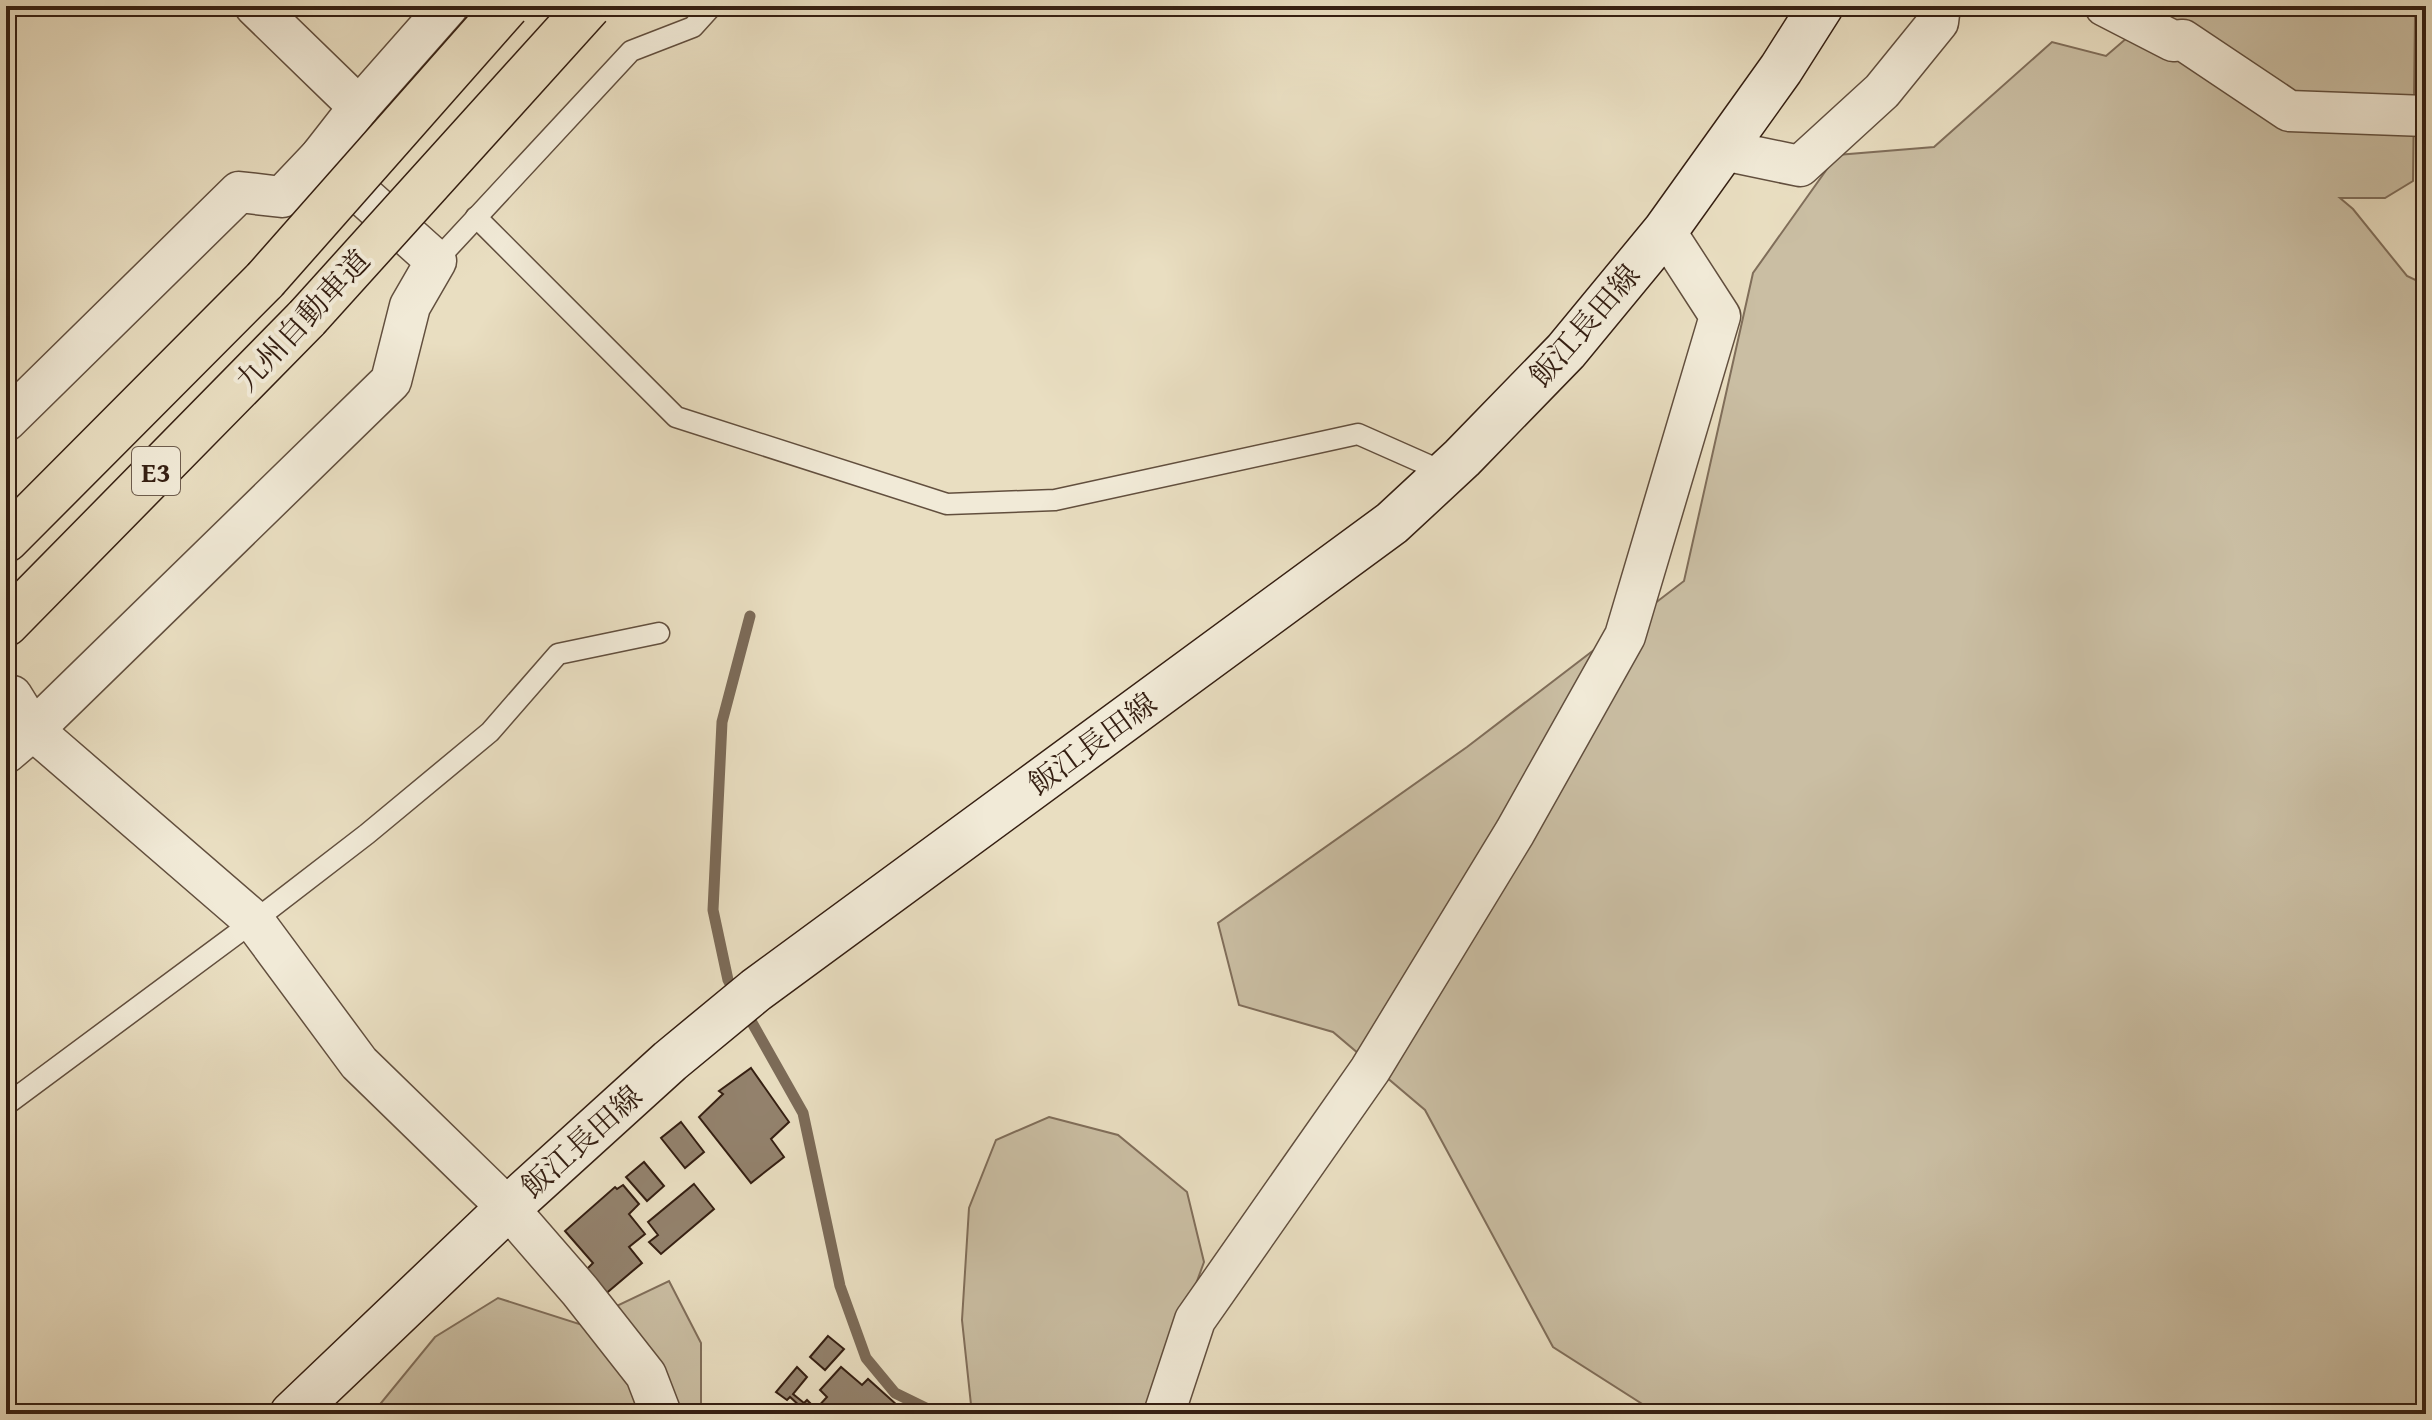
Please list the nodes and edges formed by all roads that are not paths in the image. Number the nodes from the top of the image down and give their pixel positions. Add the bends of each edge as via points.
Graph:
1 (255, 6) edge
2 (448, 6) edge
3 (507, 6) edge
4 (589, 6) edge
5 (712, 6) edge
6 (1821, 6) edge
7 (1940, 6) edge
8 (2105, 6) edge
9 (359, 107) junction
10 (2426, 116) edge
11 (1723, 150) junction
12 (320, 157) junction
13 (476, 217) junction
14 (1665, 231) junction
15 (436, 261) junction
16 (6, 421) edge
17 (1446, 473) junction
18 (6, 540) edge
19 (6, 624) edge
20 (659, 633) dead end
21 (12, 696) dead end
22 (19, 742) edge
23 (254, 921) junction
24 (6, 1105) edge
25 (508, 1208) junction
26 (292, 1414) edge
27 (661, 1414) edge
28 (1164, 1414) edge

1 - 9 street
2 - 9 street
3 - 18 highway, 九州自動車道 / E3, bridge via 265,280
4 - 19 highway, 九州自動車道 / E3, bridge via 307,318
5 - 13 lane via 693,27 631,51
6 - 11 main road, 飯江長田線
7 - 11 street via 1938,22 1882,91 1800,166
8 - 10 street via 2173,41 2183,40 2289,111
9 - 12 street
11 - 14 main road, 飯江長田線
12 - 15 street
12 - 16 street via 282,197 239,192
13 - 15 lane
13 - 17 lane via 676,417 947,504 1055,500 1358,434
14 - 17 main road, 飯江長田線 via 1566,351
14 - 28 street via 1720,316 1625,636 1515,832 1370,1070 1195,1320
15 - 22 street via 410,306 391,381
17 - 25 main road, 飯江長田線 via 1392,523 756,990
20 - 23 lane via 558,654 490,732
21 - 22 street
22 - 23 street
23 - 24 lane
23 - 25 street via 359,1063
25 - 26 main road, 飯江長田線
25 - 27 street via 646,1375

